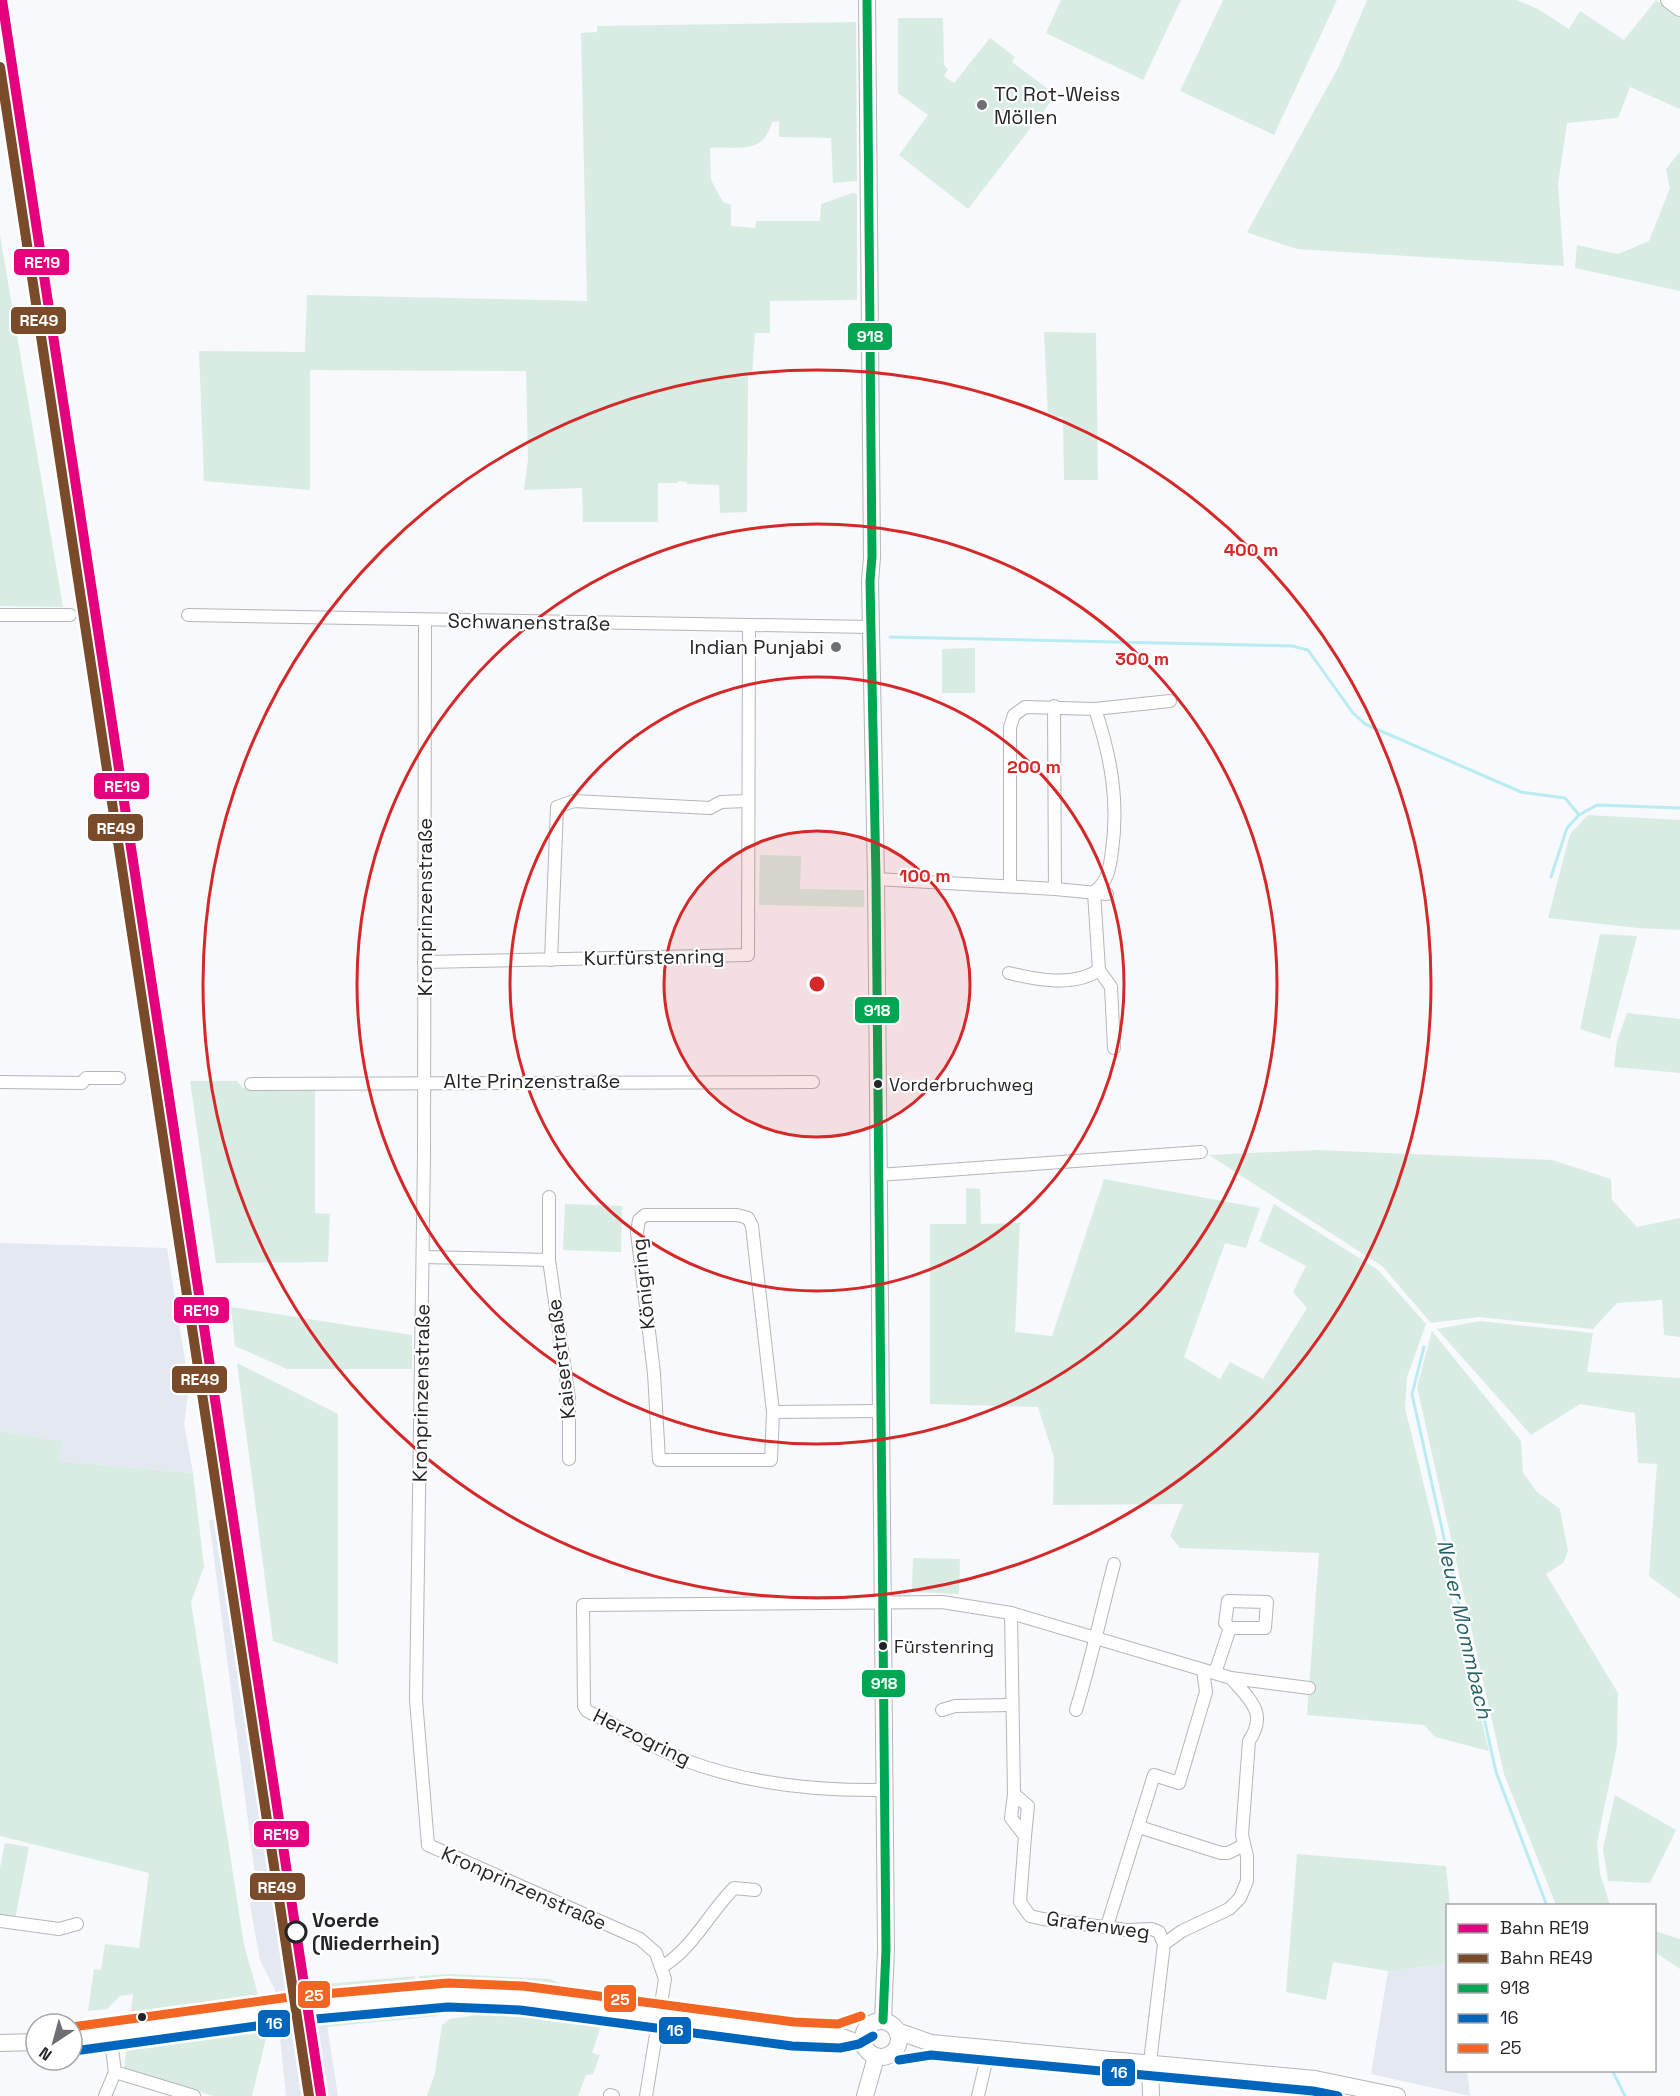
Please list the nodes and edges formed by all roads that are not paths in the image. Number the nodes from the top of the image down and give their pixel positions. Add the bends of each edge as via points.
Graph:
1 (867, 0) edge
2 (1669, 0) edge
3 (1680, 8) edge
4 (0, 615) edge
5 (70, 615) dead end
6 (188, 615) dead end
7 (426, 621) junction
8 (749, 626) junction
9 (870, 627) junction
10 (1170, 701) dead end
11 (1054, 706) junction
12 (1095, 709) junction
13 (747, 801) junction
14 (876, 879) junction
15 (1010, 886) junction
16 (1055, 889) junction
17 (1101, 893) junction
18 (551, 960) junction
19 (424, 962) junction
20 (1099, 970) junction
21 (1009, 973) dead end
22 (1114, 1048) dead end
23 (119, 1078) dead end
24 (424, 1081) junction
25 (0, 1082) edge
26 (813, 1082) dead end
27 (251, 1084) dead end
28 (1201, 1152) dead end
29 (878, 1175) junction
30 (549, 1197) dead end
31 (423, 1257) junction
32 (549, 1260) junction
33 (880, 1411) junction
34 (773, 1412) junction
35 (569, 1459) dead end
36 (1114, 1564) dead end
37 (882, 1602) junction
38 (1011, 1613) junction
39 (1230, 1628) dead end
40 (1094, 1638) junction
41 (1209, 1671) junction
42 (1231, 1678) junction
43 (1309, 1688) dead end
44 (1011, 1705) junction
45 (942, 1710) dead end
46 (1076, 1710) dead end
47 (884, 1790) junction
48 (1139, 1827) junction
49 (1244, 1845) junction
50 (755, 1890) dead end
51 (0, 1921) edge
52 (76, 1924) dead end
53 (1107, 1926) junction
54 (1164, 1944) junction
55 (663, 1966) junction
56 (660, 2018) junction
57 (875, 2023) junction
58 (897, 2031) junction
59 (110, 2033) junction
60 (839, 2036) junction
61 (84, 2037) edge
62 (24, 2042) edge
63 (0, 2043) edge
64 (931, 2043) junction
65 (863, 2045) junction
66 (897, 2048) junction
67 (989, 2049) junction
68 (876, 2057) junction
69 (1150, 2062) junction
70 (115, 2072) junction
71 (105, 2096) edge
72 (194, 2096) edge
73 (646, 2096) edge
74 (865, 2096) edge
75 (978, 2096) edge
76 (1151, 2096) edge
77 (1397, 2096) edge

1 - 9 main road
2 - 3 main road
4 - 5 street
6 - 7 street, Schwanenstraße
7 - 8 street, Schwanenstraße
7 - 19 street, Kronprinzenstraße
8 - 9 street, Schwanenstraße
8 - 13 street, Kurfürstenring
9 - 14 main road
10 - 12 street
11 - 12 street
11 - 15 street via 1025,707 1014,715 1010,728
11 - 16 street
12 - 17 street via 1108,746 1116,825
13 - 18 street via 721,802 710,808 574,801 557,807
13 - 18 street, Kurfürstenring via 748,955
14 - 15 street
14 - 29 main road
15 - 16 street
16 - 17 street
17 - 20 street
18 - 19 street, Kurfürstenring
19 - 24 street, Kronprinzenstraße
20 - 21 street via 1086,979 1035,979
20 - 22 street via 1111,987
23 - 25 street via 86,1078 82,1083
24 - 26 street, Alte Prinzenstraße
24 - 27 street, Alte Prinzenstraße
24 - 31 street, Kronprinzenstraße
28 - 29 street
29 - 33 main road
30 - 32 street, Kaiserstraße
31 - 32 street
31 - 55 street, Kronprinzenstraße via 416,1700 428,1845 640,1939 656,1953
32 - 35 street, Kaiserstraße via 569,1398
33 - 34 street
33 - 37 main road
34 - 34 street, Königring via 771,1460 659,1460 654,1373 637,1232 639,1220 645,1215 748,1218
36 - 40 street
37 - 38 street via 942,1602
37 - 47 main road
37 - 47 street, Herzogring via 583,1605 584,1706 587,1712 689,1762 792,1785
38 - 40 street
38 - 44 street, Grafenweg
39 - 41 street
40 - 41 street
40 - 46 street
41 - 42 street
41 - 48 street via 1179,1783 1154,1775
42 - 43 street
42 - 49 street via 1256,1706 1258,1728 1249,1741
44 - 45 street via 955,1706
44 - 53 street, Grafenweg via 1011,1818 1025,1836 1020,1902 1030,1916
47 - 57 main road via 886,1949
48 - 49 street via 1221,1852
48 - 53 street
49 - 54 street via 1247,1881 1240,1899 1229,1909
50 - 55 street via 734,1888 679,1956
51 - 52 street via 59,1929
53 - 54 street, Grafenweg via 1152,1929 1159,1932
54 - 69 street
55 - 56 street
56 - 59 main road via 522,1998 448,1995 292,2008
56 - 60 main road
56 - 73 street
57 - 58 main road
57 - 60 main road
57 - 65 main road via 863,2033
58 - 64 main road
58 - 66 main road
59 - 61 main road
59 - 70 street
60 - 65 main road
62 - 63 main road
64 - 66 main road
64 - 67 main road
65 - 68 main road
66 - 68 main road via 888,2056
67 - 69 main road
67 - 75 street
68 - 74 main road
69 - 76 main road
69 - 77 main road via 1315,2079
70 - 71 street
70 - 72 street

